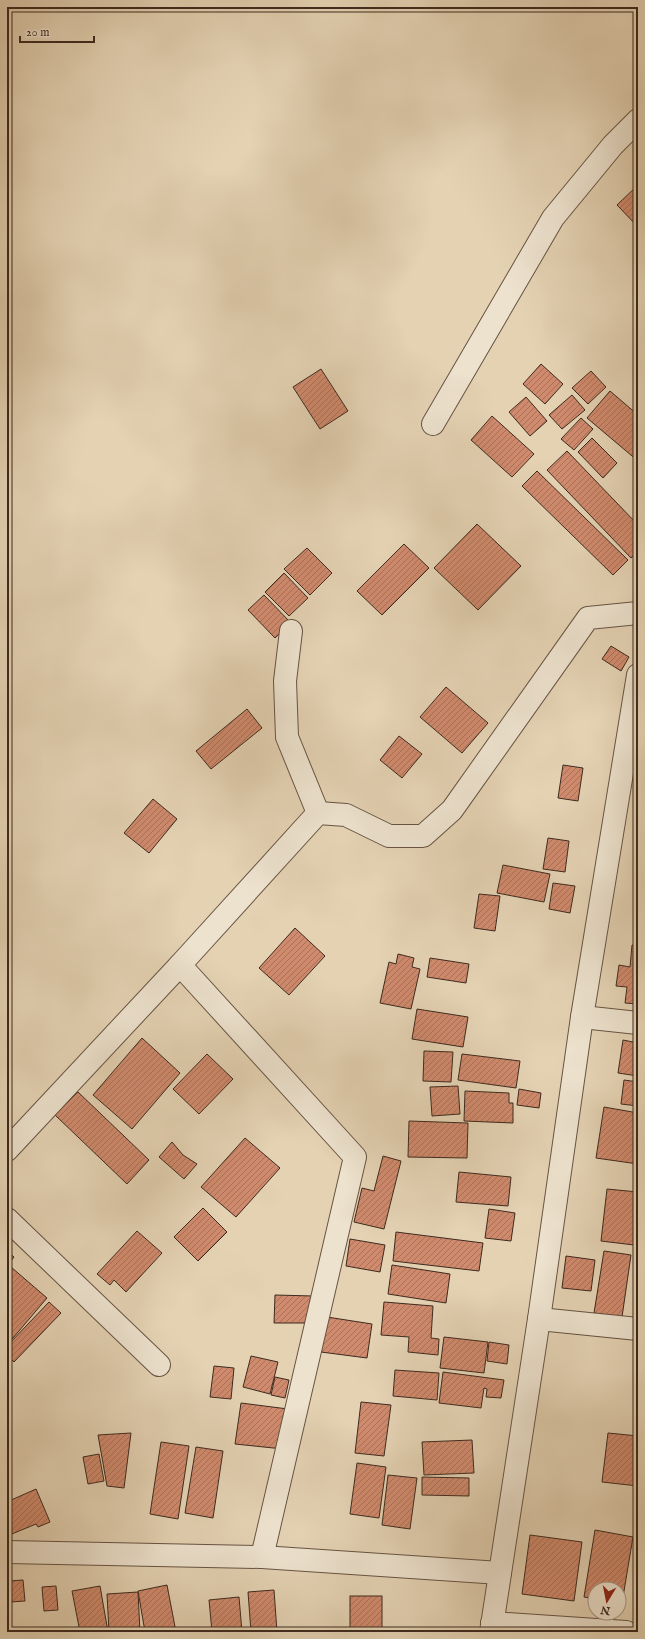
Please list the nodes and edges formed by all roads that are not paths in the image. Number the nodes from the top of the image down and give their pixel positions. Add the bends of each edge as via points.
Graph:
1 (638, 120) edge
2 (433, 424) dead end
3 (638, 613) edge
4 (291, 631) dead end
5 (638, 675) edge
6 (318, 813) junction
7 (180, 965) junction
8 (582, 1017) junction
9 (638, 1023) edge
10 (7, 1150) edge
11 (7, 1219) edge
12 (539, 1319) junction
13 (638, 1329) edge
14 (159, 1365) dead end
15 (7, 1552) edge
16 (262, 1557) junction
17 (500, 1573) junction
18 (492, 1628) edge
19 (626, 1632) edge

1 - 2 street via 613,145 553,218
3 - 6 street via 588,618 452,810 423,836 390,836 346,816
4 - 6 street via 285,682 287,737
5 - 8 street
6 - 7 street
7 - 10 street
7 - 16 street via 355,1158
8 - 9 street
8 - 12 street
11 - 14 street
12 - 13 street
12 - 17 street
15 - 16 street
16 - 17 street
17 - 18 street
18 - 19 street

